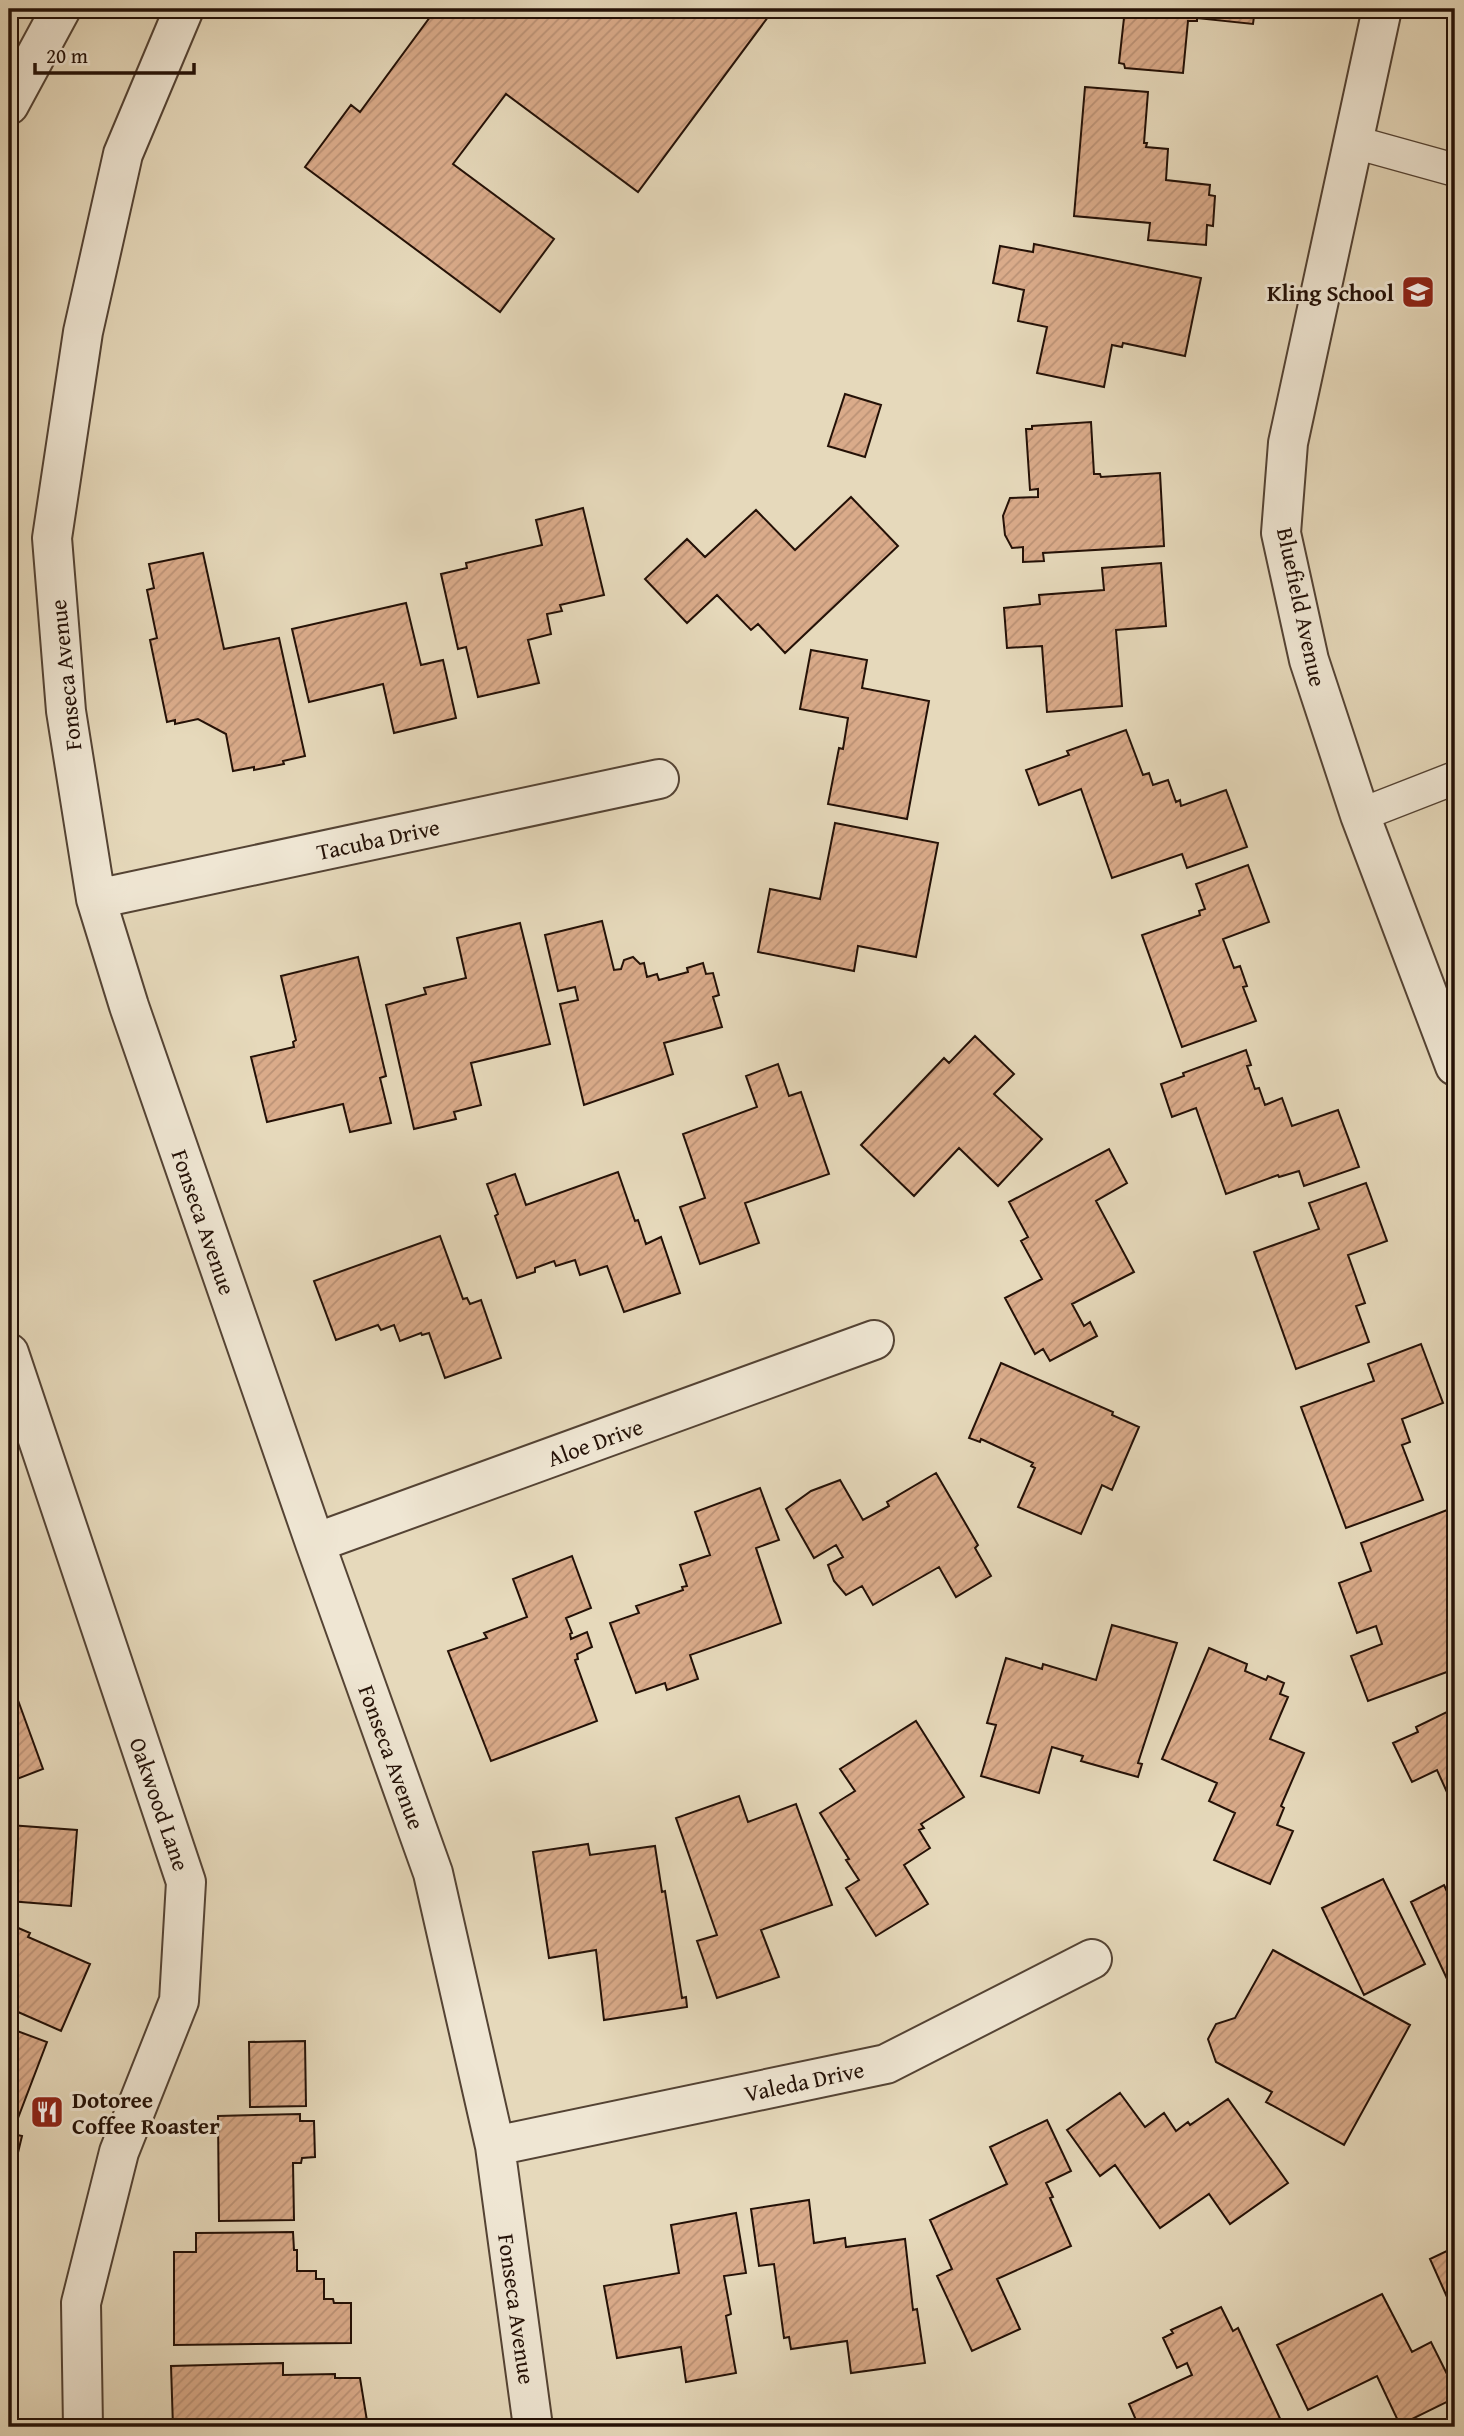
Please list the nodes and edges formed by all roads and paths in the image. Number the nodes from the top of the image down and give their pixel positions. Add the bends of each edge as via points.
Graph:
1 (61, 9) edge
2 (184, 9) edge
3 (1382, 9) edge
4 (9, 105) edge
5 (1354, 142) junction
6 (1455, 170) edge
7 (1455, 778) edge
8 (659, 779) dead end
9 (1360, 816) junction
10 (96, 899) junction
11 (1455, 1066) edge
12 (874, 1340) dead end
13 (9, 1353) edge
14 (316, 1543) junction
15 (1092, 1959) dead end
16 (495, 2146) junction
17 (83, 2427) edge
18 (533, 2427) edge

1 - 4 street
2 - 10 street, Fonseca Avenue via 123,154 83,332 52,538 66,711
3 - 5 street, Bluefield Avenue
5 - 6 lane
5 - 9 street, Bluefield Avenue via 1288,443 1282,533 1309,660
7 - 9 lane
8 - 10 street, Tacuba Drive
9 - 11 street, Bluefield Avenue
10 - 14 street, Fonseca Avenue
12 - 14 street, Aloe Drive
13 - 17 street, Oakwood Lane via 186,1882 179,2000 119,2152 81,2303
14 - 16 street, Fonseca Avenue via 433,1873
15 - 16 street, Valeda Drive via 886,2064
16 - 18 street, Fonseca Avenue

